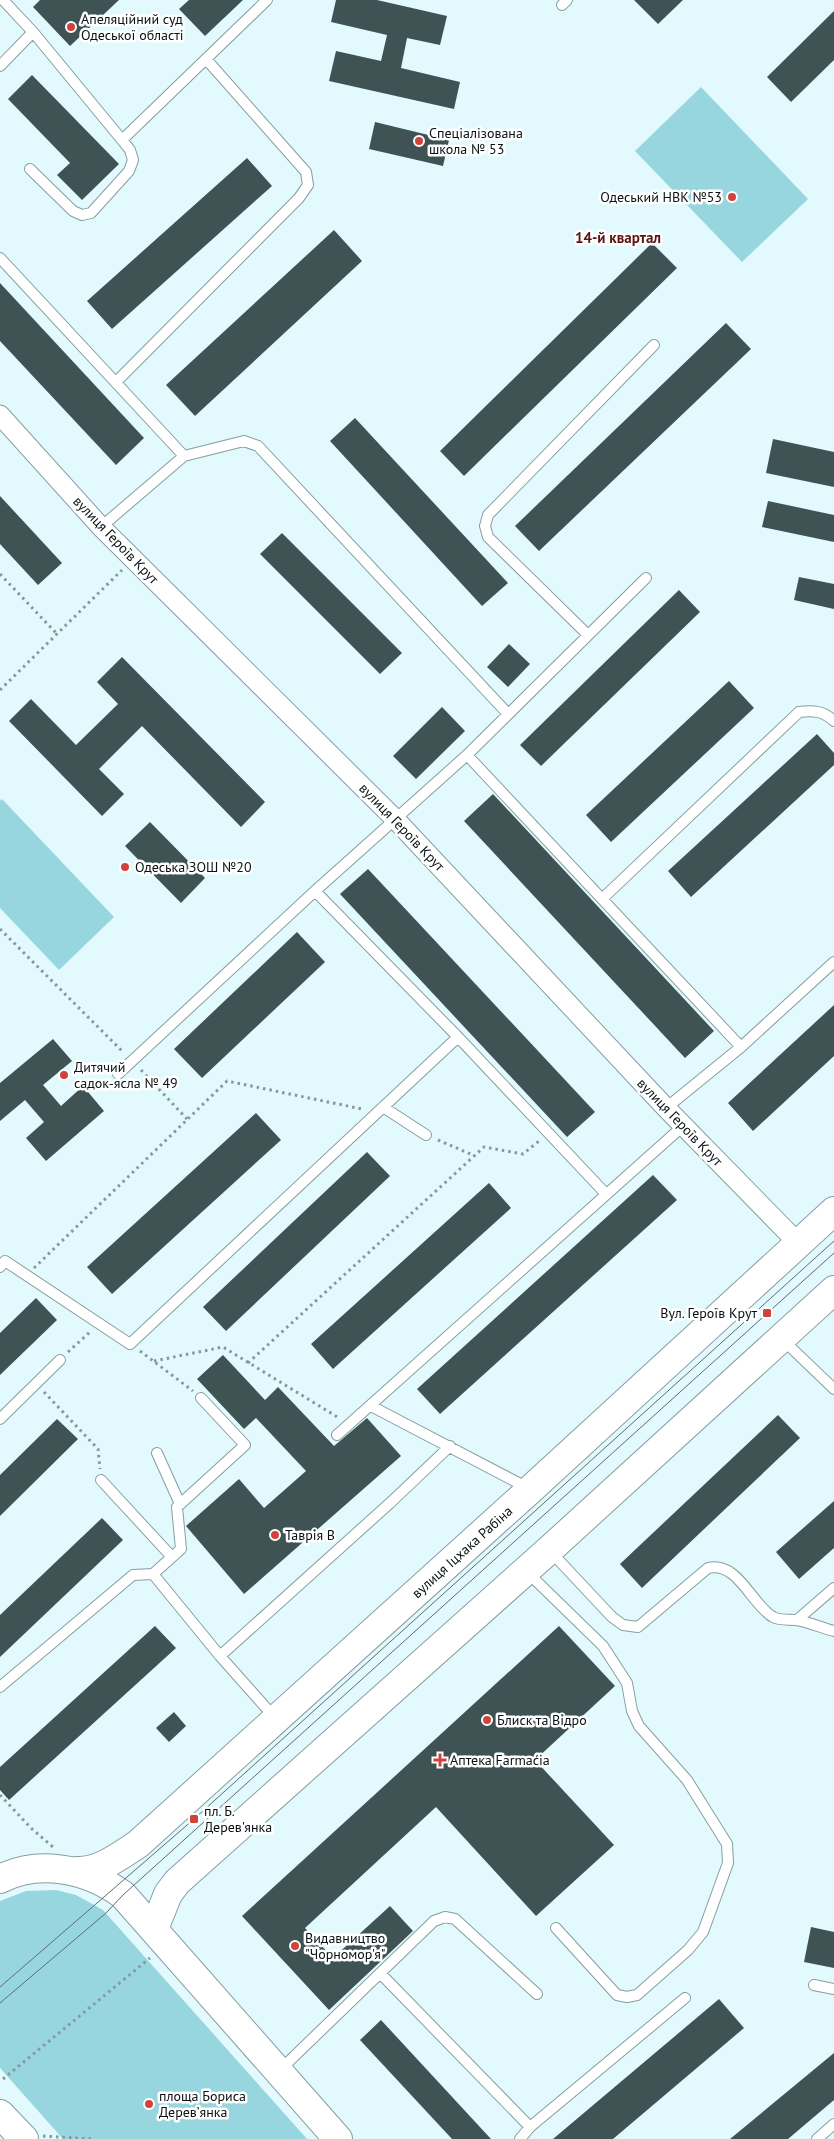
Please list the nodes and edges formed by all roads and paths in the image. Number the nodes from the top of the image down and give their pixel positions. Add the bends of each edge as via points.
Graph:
1 (3, 0) edge
2 (267, 0) edge
3 (33, 32) junction
4 (206, 59) junction
5 (0, 66) edge
6 (122, 140) junction
7 (30, 169) dead end
8 (0, 258) edge
9 (654, 346) dead end
10 (116, 382) junction
11 (0, 415) edge
12 (184, 456) junction
13 (101, 527) junction
14 (132, 560) junction
15 (0, 574) edge
16 (646, 578) dead end
17 (57, 634) junction
18 (588, 635) junction
19 (0, 690) edge
20 (508, 714) junction
21 (834, 721) edge
22 (467, 755) junction
23 (396, 820) junction
24 (316, 891) junction
25 (602, 899) junction
26 (0, 928) edge
27 (834, 962) edge
28 (458, 1037) junction
29 (741, 1046) junction
30 (132, 1061) junction
31 (118, 1074) dead end
32 (666, 1108) junction
33 (380, 1109) junction
34 (187, 1119) junction
35 (683, 1126) junction
36 (549, 1133) junction
37 (426, 1135) joint
38 (475, 1156) junction
39 (606, 1194) junction
40 (834, 1211) edge
41 (799, 1244) junction
42 (0, 1267) edge
43 (26, 1276) junction
44 (834, 1290) edge
45 (98, 1324) junction
46 (782, 1338) junction
47 (130, 1344) junction
48 (60, 1360) joint
49 (154, 1360) junction
50 (248, 1363) junction
51 (36, 1384) junction
52 (834, 1390) edge
53 (201, 1398) joint
54 (371, 1406) junction
55 (0, 1420) edge
56 (349, 1425) junction
57 (337, 1435) dead end
58 (450, 1446) junction
59 (157, 1453) dead end
60 (101, 1480) joint
61 (531, 1489) junction
62 (180, 1504) junction
63 (549, 1550) junction
64 (172, 1557) junction
65 (525, 1571) junction
66 (153, 1574) junction
67 (834, 1588) edge
68 (797, 1620) junction
69 (834, 1631) edge
70 (220, 1656) junction
71 (0, 1687) edge
72 (276, 1719) junction
73 (0, 1795) edge
74 (80, 1871) junction
75 (3, 1875) edge
76 (556, 1928) dead end
77 (154, 1929) junction
78 (152, 1956) dead end
79 (380, 1973) junction
80 (814, 1985) dead end
81 (834, 1989) edge
82 (537, 1994) dead end
83 (685, 1998) dead end
84 (278, 2072) junction
85 (4, 2079) dead end
86 (834, 2124) edge
87 (530, 2127) junction
88 (14, 2128) edge
89 (92, 2139) edge
90 (338, 2139) edge
91 (520, 2139) edge
92 (817, 2139) edge

1 - 3 lane
2 - 4 lane
3 - 5 lane
3 - 6 lane
4 - 6 lane
4 - 10 lane via 306,172 308,184 299,198
6 - 7 lane via 133,160 129,171 92,212 82,215 73,211
8 - 10 lane
9 - 18 lane via 488,515 485,526 488,537
10 - 12 lane
11 - 13 street, вулиця Героїв Крут
12 - 13 lane
12 - 20 lane via 244,441 258,446
13 - 14 street, вулиця Героїв Крут
14 - 17 path
14 - 23 street, вулиця Героїв Крут
15 - 17 path
16 - 18 lane
17 - 19 path
18 - 20 lane
20 - 22 lane
21 - 25 lane via 826,714 799,712
22 - 23 lane
22 - 25 lane
23 - 24 lane
23 - 32 street, вулиця Героїв Крут
24 - 28 lane
24 - 30 lane
25 - 29 lane
26 - 30 path
27 - 29 lane
28 - 33 lane
28 - 36 lane
29 - 32 lane
30 - 31 lane
30 - 34 path
32 - 35 street, вулиця Героїв Крут
33 - 34 path via 227,1081
33 - 37 lane
33 - 47 lane
34 - 43 path
35 - 39 lane
35 - 41 street, вулиця Героїв Крут
36 - 38 path via 523,1154 484,1147
36 - 39 lane
37 - 38 path
38 - 50 path
39 - 54 lane
40 - 41 main road, вулиця Іцхака Рабіна
41 - 61 main road, вулиця Іцхака Рабіна
42 - 43 lane via 5,1261
43 - 45 lane
44 - 46 main road
45 - 47 lane
45 - 48 path
46 - 52 lane
46 - 63 main road
47 - 49 path
48 - 51 lane
49 - 50 path via 223,1347
49 - 53 path
50 - 56 path
51 - 55 lane
51 - 60 path via 98,1449
53 - 62 lane via 245,1445
54 - 56 lane
54 - 58 lane
56 - 57 lane
58 - 61 lane
58 - 70 lane
59 - 62 lane
60 - 64 lane
61 - 72 main road, вулиця Іцхака Рабіна
62 - 64 lane via 177,1507 181,1549
63 - 65 main road
63 - 68 lane via 623,1625 638,1627 708,1568 717,1566 729,1571 773,1616
64 - 66 lane
65 - 76 lane via 603,1646 627,1683 632,1711 639,1726 686,1780 726,1844 728,1864 703,1932 688,1950 637,1995 617,1995
65 - 77 main road via 177,1882 168,1894
66 - 70 lane
66 - 71 lane via 133,1575
67 - 68 lane
68 - 69 lane
70 - 72 lane
72 - 74 main road, вулиця Іцхака Рабіна via 138,1844 102,1866
73 - 74 path via 31,1828
74 - 75 main road via 43,1868
74 - 77 main road via 123,1895
77 - 84 main road
78 - 85 path
79 - 82 lane via 434,1920 445,1917 455,1919
79 - 84 lane
79 - 87 lane
80 - 81 lane
83 - 87 lane
84 - 90 main road
86 - 92 lane
87 - 91 lane
88 - 89 path

